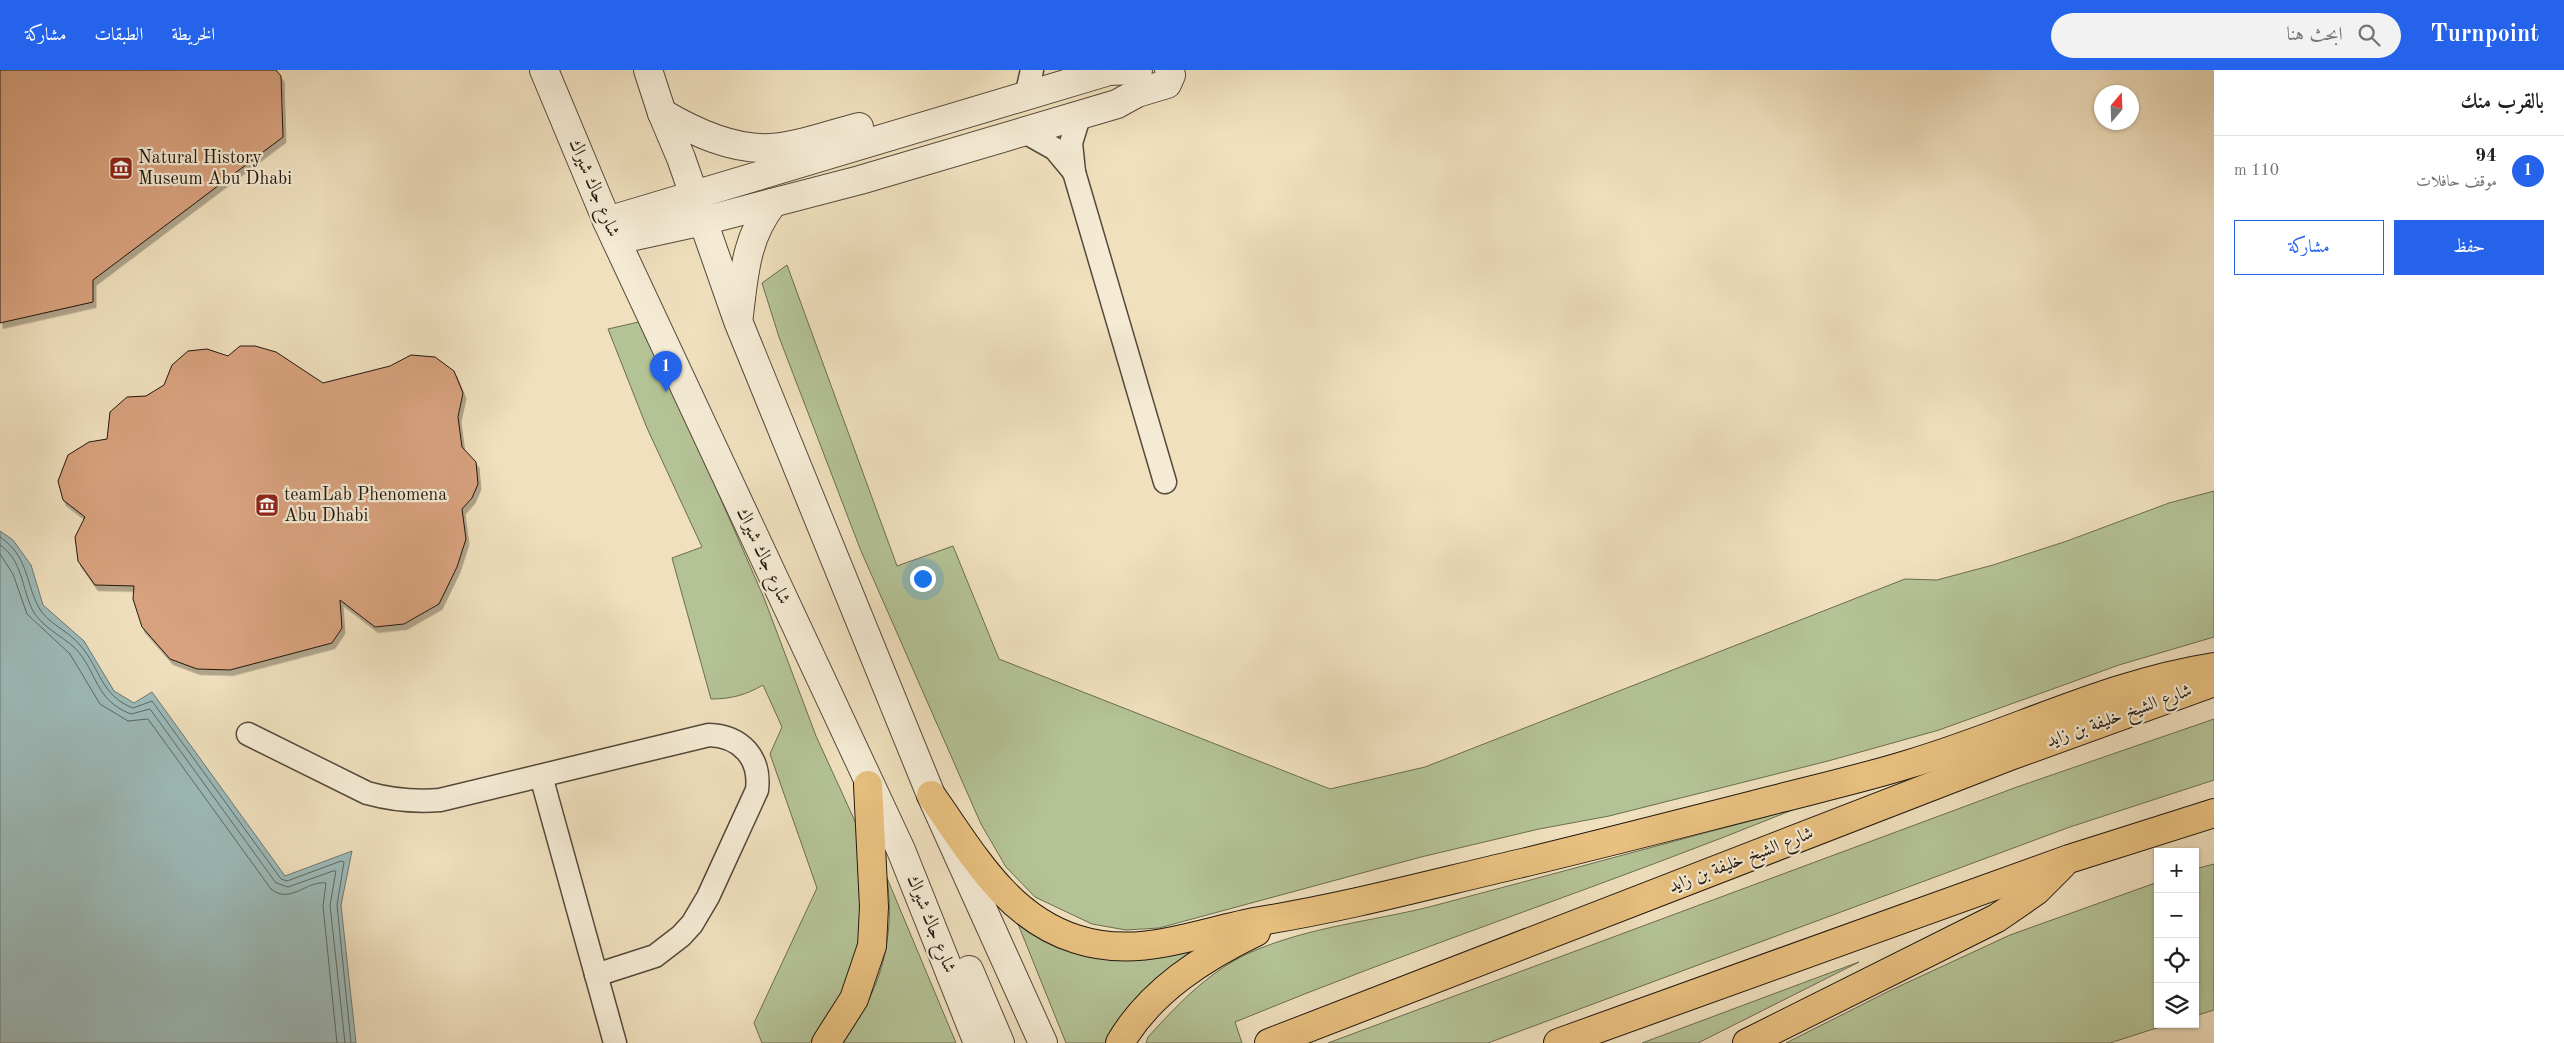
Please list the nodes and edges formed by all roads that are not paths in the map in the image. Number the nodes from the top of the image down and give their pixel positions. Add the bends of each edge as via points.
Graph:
1 (544, 70) edge
2 (648, 70) edge
3 (1032, 70) edge
4 (1138, 70) edge
5 (1169, 70) edge
6 (1063, 77) edge
7 (1026, 96) junction
8 (662, 114) junction
9 (1080, 114) junction
10 (946, 120) junction
11 (1023, 132) junction
12 (1074, 172) junction
13 (694, 195) junction
14 (772, 203) junction
15 (703, 221) junction
16 (611, 230) junction
17 (738, 322) junction
18 (1165, 482) dead end
19 (2214, 667) edge
20 (2214, 682) edge
21 (248, 734) dead end
22 (541, 776) junction
23 (868, 785) junction
24 (931, 795) junction
25 (2214, 813) edge
26 (901, 850) junction
27 (2069, 858) junction
28 (1287, 917) junction
29 (596, 975) junction
30 (614, 1043) edge
31 (826, 1043) edge
32 (978, 1043) edge
33 (1000, 1043) edge
34 (1043, 1043) edge
35 (1120, 1043) edge
36 (1269, 1043) edge
37 (1558, 1043) edge
38 (1747, 1043) edge

1 - 16 street, شارع جاك شيراك
2 - 8 street
3 - 7 street
4 - 6 street
5 - 9 street via 1170,80 1163,86
6 - 7 street
7 - 10 street
8 - 10 street via 718,139 758,148 786,146 901,116 924,114
8 - 13 street
9 - 11 street
9 - 12 street via 1072,143
10 - 13 street
11 - 12 street via 1055,150
11 - 14 street
12 - 18 street
13 - 15 street
13 - 16 street
14 - 15 street
14 - 17 street via 748,249
15 - 16 street
15 - 17 street
16 - 23 street, شارع جاك شيراك
17 - 24 street
19 - 28 highway via 2137,685 1948,752 1847,782 1607,843
20 - 36 highway, شارع الشيخ خليفة بن زايد via 2010,756
21 - 22 street via 350,786 403,801 440,800
22 - 29 street
22 - 29 street via 709,735 730,738 739,743 747,750 757,769 758,785 753,800 692,924 655,956
23 - 26 street, شارع جاك شيراك
23 - 31 highway via 872,946 854,999
24 - 28 highway via 1002,893 1036,921 1076,940 1117,948 1152,946
24 - 34 street
25 - 27 highway
26 - 32 street, شارع جاك شيراك
26 - 33 street via 927,871
27 - 37 highway
27 - 38 highway via 2036,891 1997,918
28 - 35 highway via 1229,945 1179,978 1140,1015
29 - 30 street

